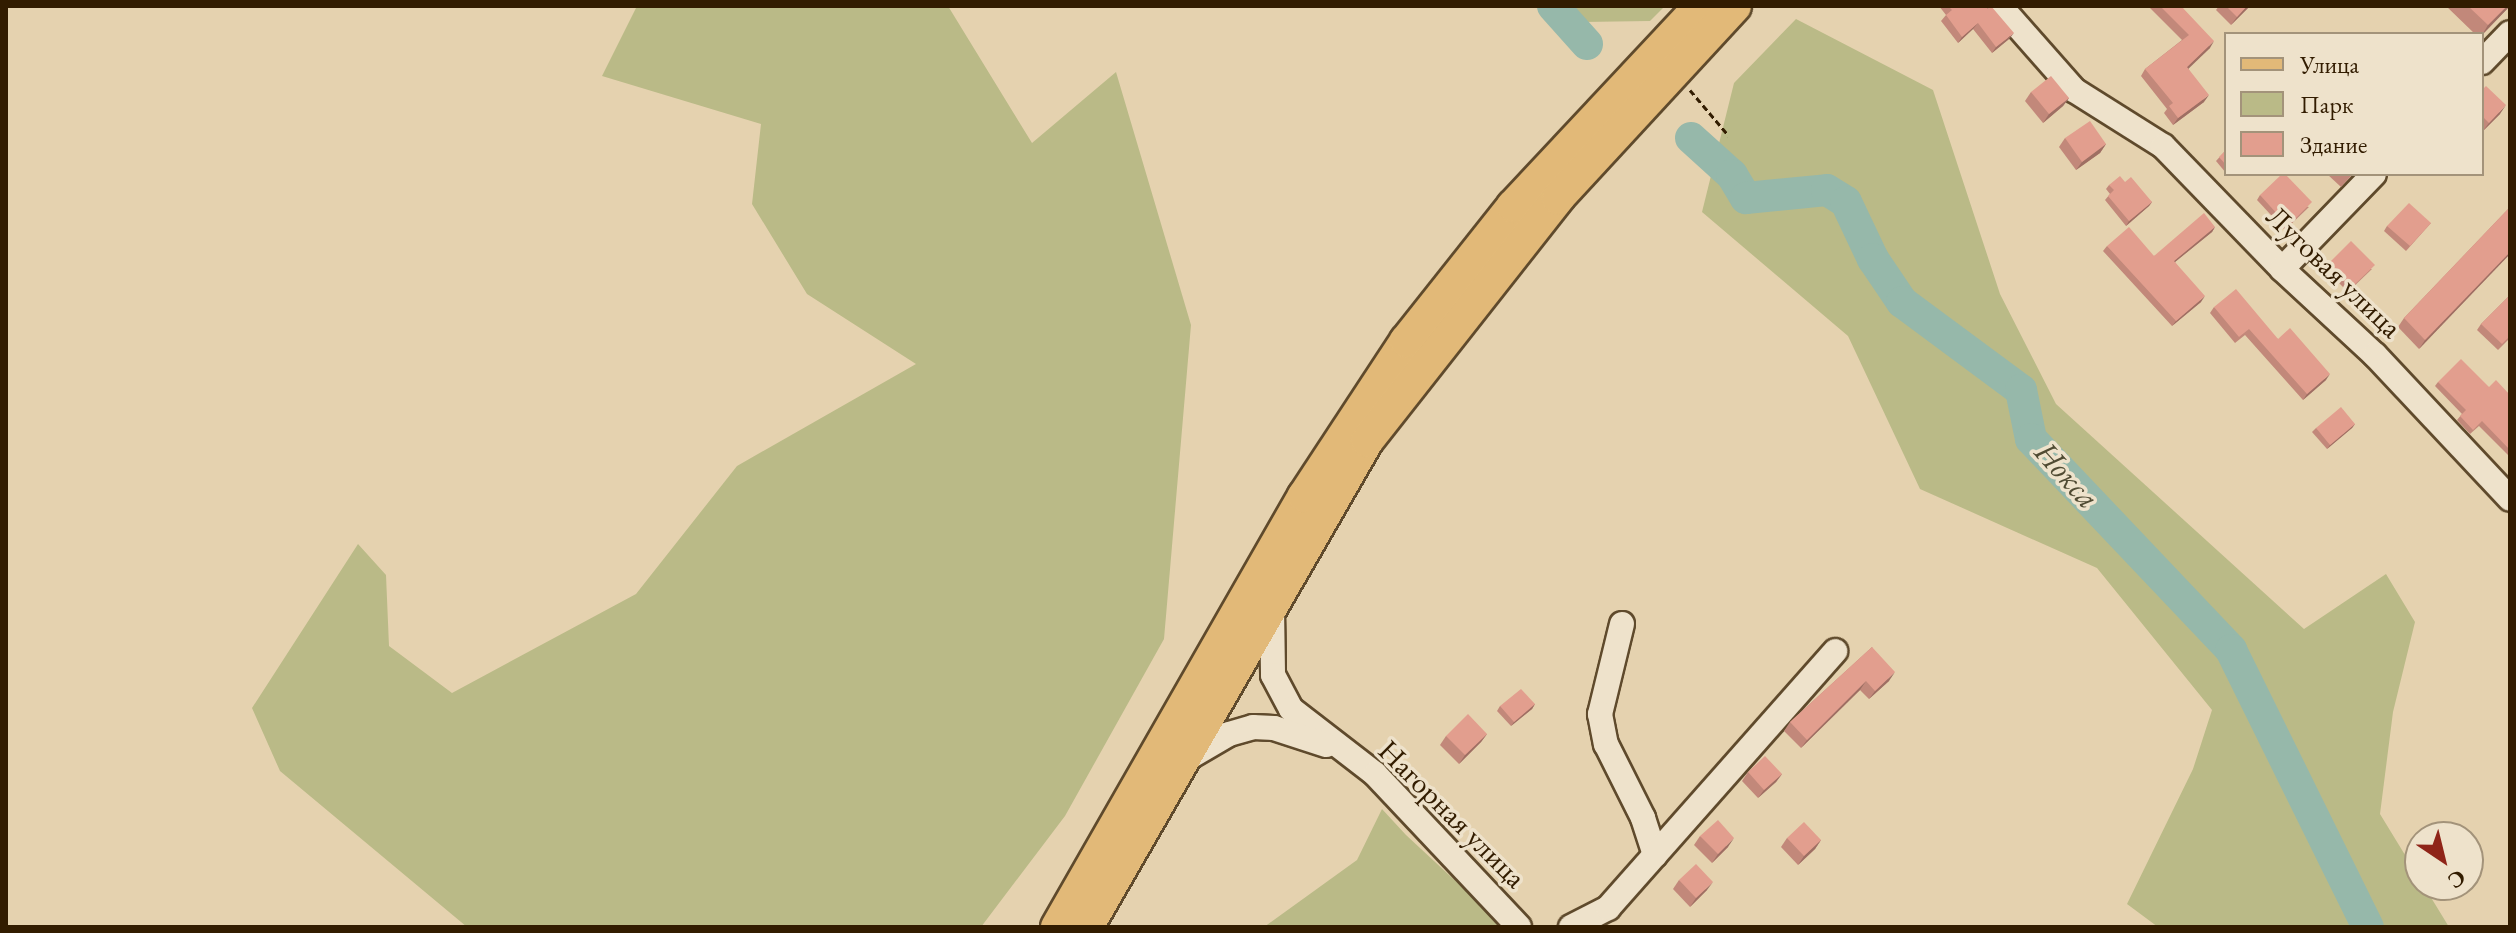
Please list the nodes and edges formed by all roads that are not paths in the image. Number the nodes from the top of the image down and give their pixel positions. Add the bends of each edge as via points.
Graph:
1 (1700, 6) edge
2 (1735, 6) edge
3 (2000, 6) edge
4 (2510, 33) edge
5 (2484, 60) edge
6 (2372, 176) edge
7 (2282, 269) junction
8 (2510, 499) edge
9 (1272, 609) junction
10 (1622, 624) dead end
11 (1835, 651) dead end
12 (1336, 749) junction
13 (1181, 762) junction
14 (1655, 855) junction
15 (1057, 927) edge
16 (1087, 927) edge
17 (1519, 927) edge
18 (1571, 927) edge

1 - 15 main road via 1513,206 1406,341 1304,496
2 - 9 main road via 1558,198 1439,343 1367,441
3 - 7 street, Луговая улица via 2074,90 2163,146
4 - 5 street
6 - 7 street
7 - 8 street, Луговая улица via 2375,355
9 - 12 street via 1271,652 1279,693
9 - 13 main road
10 - 14 street via 1600,714 1606,744
11 - 14 street
12 - 13 street via 1274,728 1253,727 1229,734
12 - 17 street, Нагорная улица via 1375,774
13 - 16 main road
14 - 18 street via 1608,908

